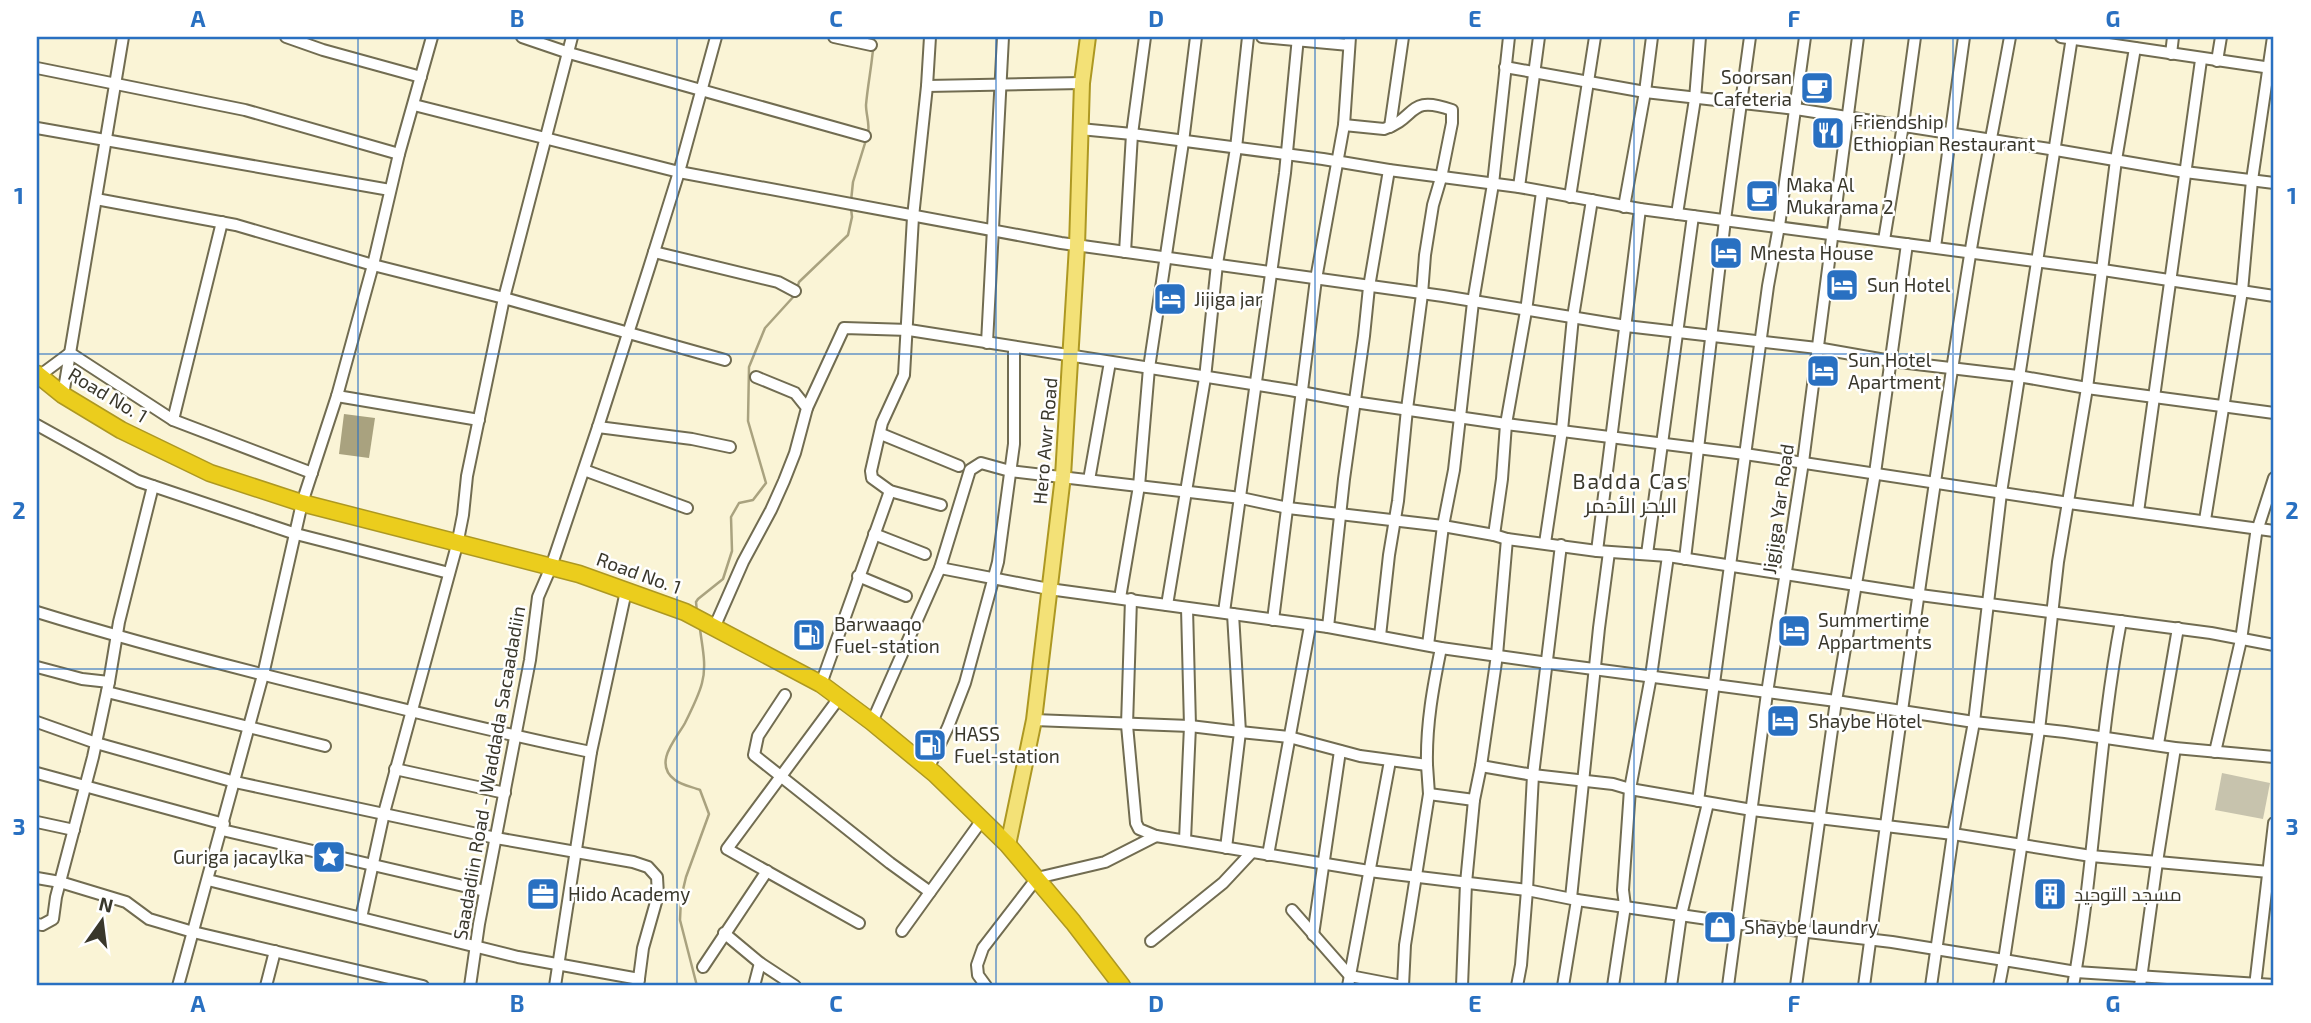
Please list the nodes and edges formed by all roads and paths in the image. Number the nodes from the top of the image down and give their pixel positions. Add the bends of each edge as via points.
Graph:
1 (123, 37) edge
2 (286, 37) edge
3 (432, 37) edge
4 (522, 37) edge
5 (572, 37) edge
6 (716, 37) edge
7 (834, 37) edge
8 (930, 37) edge
9 (1003, 37) edge
10 (1088, 37) edge
11 (1145, 37) edge
12 (1196, 37) edge
13 (1248, 37) edge
14 (1262, 37) edge
15 (1403, 37) edge
16 (1509, 37) edge
17 (1539, 37) edge
18 (1595, 37) edge
19 (1652, 37) edge
20 (1700, 37) edge
21 (1751, 37) edge
22 (1805, 37) edge
23 (1858, 37) edge
24 (1915, 37) edge
25 (1964, 37) edge
26 (2010, 37) edge
27 (2068, 37) edge
28 (2173, 37) edge
29 (2221, 37) edge
30 (2273, 37) edge
31 (1298, 39) edge
32 (1350, 41) edge
33 (2121, 41) edge
34 (871, 45) dead end
35 (2135, 48) junction
36 (569, 53) junction
37 (2171, 54) junction
38 (2202, 60) junction
39 (2217, 61) junction
40 (1505, 67) junction
41 (37, 68) edge
42 (2271, 68) edge
43 (1534, 73) junction
44 (421, 77) junction
45 (1589, 82) junction
46 (1082, 83) junction
47 (116, 84) junction
48 (1000, 84) junction
49 (927, 86) junction
50 (701, 91) junction
51 (1645, 92) junction
52 (1695, 99) junction
53 (1741, 103) junction
54 (414, 105) junction
55 (1796, 109) junction
56 (1847, 118) junction
57 (1344, 125) junction
58 (1903, 125) junction
59 (1391, 127) junction
60 (37, 128) edge
61 (1080, 130) junction
62 (1950, 133) junction
63 (1132, 134) junction
64 (865, 136) dead end
65 (547, 137) junction
66 (1992, 139) junction
67 (106, 140) junction
68 (1184, 142) junction
69 (1236, 148) junction
70 (2056, 150) junction
71 (399, 154) junction
72 (1287, 156) junction
73 (2116, 160) junction
74 (1338, 162) junction
75 (1389, 170) junction
76 (679, 172) junction
77 (2185, 172) junction
78 (1441, 178) junction
79 (2252, 180) junction
80 (2274, 183) edge
81 (1493, 184) junction
82 (1519, 187) junction
83 (390, 190) junction
84 (1542, 192) junction
85 (1570, 197) junction
86 (96, 199) junction
87 (1592, 201) junction
88 (1624, 207) junction
89 (1640, 209) junction
90 (1677, 214) junction
91 (913, 216) junction
92 (1693, 216) junction
93 (1725, 220) junction
94 (222, 222) junction
95 (1779, 226) junction
96 (993, 232) junction
97 (1832, 234) junction
98 (1884, 240) junction
99 (1907, 244) junction
100 (1077, 246) junction
101 (1934, 247) junction
102 (654, 252) junction
103 (1125, 252) junction
104 (1970, 253) junction
105 (1165, 257) junction
106 (2038, 261) junction
107 (1217, 264) junction
108 (373, 265) junction
109 (2103, 270) junction
110 (1271, 272) junction
111 (1317, 279) junction
112 (2171, 281) junction
113 (1369, 286) junction
114 (795, 291) dead end
115 (2242, 291) junction
116 (1422, 294) junction
117 (2274, 296) edge
118 (504, 298) junction
119 (1473, 302) junction
120 (1526, 311) junction
121 (1573, 317) junction
122 (1626, 326) junction
123 (909, 330) junction
124 (628, 332) junction
125 (1676, 332) junction
126 (1712, 336) junction
127 (1761, 342) junction
128 (987, 343) junction
129 (1014, 347) junction
130 (1817, 348) junction
131 (70, 353) junction
132 (1071, 356) junction
133 (724, 360) dead end
134 (1891, 361) junction
135 (1110, 362) junction
136 (1149, 368) junction
137 (1953, 369) junction
138 (38, 375) edge
139 (2018, 376) junction
140 (755, 377) dead end
141 (1205, 378) junction
142 (1254, 385) junction
143 (2087, 388) junction
144 (1302, 393) junction
145 (63, 395) junction
146 (337, 396) junction
147 (2154, 398) junction
148 (1354, 402) junction
149 (2222, 405) junction
150 (807, 408) junction
151 (1407, 409) junction
152 (2274, 413) edge
153 (1460, 416) junction
154 (173, 420) junction
155 (479, 420) junction
156 (1506, 424) junction
157 (37, 425) edge
158 (598, 427) junction
159 (1562, 430) junction
160 (881, 434) junction
161 (1610, 437) junction
162 (1663, 443) junction
163 (730, 447) dead end
164 (1700, 448) junction
165 (1745, 454) junction
166 (1803, 462) junction
167 (959, 466) dead end
168 (584, 470) junction
169 (1010, 471) junction
170 (312, 473) junction
171 (1875, 473) junction
172 (1063, 476) junction
173 (2274, 478) edge
174 (1089, 480) junction
175 (1934, 483) junction
176 (153, 486) junction
177 (1139, 486) junction
178 (890, 491) junction
179 (1186, 491) junction
180 (2001, 493) junction
181 (1241, 498) junction
182 (302, 503) junction
183 (2069, 503) junction
184 (941, 505) dead end
185 (687, 508) dead end
186 (1288, 508) junction
187 (2138, 512) junction
188 (1341, 515) junction
189 (2205, 520) junction
190 (1394, 521) junction
191 (1443, 526) junction
192 (2259, 529) junction
193 (2274, 531) edge
194 (296, 534) junction
195 (874, 534) junction
196 (1494, 535) junction
197 (1507, 539) junction
198 (1545, 543) junction
199 (457, 545) junction
200 (1561, 545) junction
201 (1597, 551) junction
202 (1609, 552) junction
203 (925, 554) dead end
204 (1647, 554) junction
205 (1668, 556) junction
206 (1685, 559) junction
207 (1730, 566) junction
208 (551, 567) junction
209 (940, 568) junction
210 (449, 573) junction
211 (1787, 575) junction
212 (858, 576) junction
213 (992, 579) junction
214 (1855, 585) junction
215 (1049, 589) junction
216 (626, 591) junction
217 (1920, 595) junction
218 (906, 596) dead end
219 (1126, 598) junction
220 (1987, 604) junction
221 (1167, 605) junction
222 (1187, 608) junction
223 (2053, 611) junction
224 (37, 612) edge
225 (1228, 613) junction
226 (1273, 620) junction
227 (2121, 621) junction
228 (1310, 626) junction
229 (1328, 627) junction
230 (714, 628) junction
231 (2178, 628) junction
232 (1380, 636) junction
233 (117, 637) junction
234 (2241, 640) junction
235 (1428, 645) junction
236 (2274, 645) edge
237 (1441, 648) junction
238 (1497, 655) junction
239 (1548, 663) junction
240 (37, 667) edge
241 (1595, 669) junction
242 (263, 675) junction
243 (1651, 676) junction
244 (821, 684) junction
245 (1714, 685) junction
246 (108, 687) junction
247 (1767, 693) junction
248 (785, 695) dead end
249 (839, 698) junction
250 (1836, 701) junction
251 (1903, 710) junction
252 (410, 711) junction
253 (1034, 720) junction
254 (37, 722) edge
255 (872, 722) junction
256 (1974, 722) junction
257 (1127, 725) junction
258 (1190, 726) junction
259 (249, 728) junction
260 (2039, 730) junction
261 (1240, 732) junction
262 (516, 737) junction
263 (1289, 737) junction
264 (2103, 738) junction
265 (96, 743) junction
266 (2158, 744) junction
267 (325, 746) dead end
268 (2175, 748) junction
269 (1340, 751) junction
270 (591, 752) junction
271 (2215, 752) junction
272 (2274, 757) edge
273 (1390, 761) junction
274 (1427, 765) junction
275 (1481, 766) junction
276 (396, 769) junction
277 (928, 769) junction
278 (37, 773) edge
279 (1533, 775) junction
280 (781, 776) junction
281 (1583, 780) junction
282 (235, 782) junction
283 (86, 785) junction
284 (1630, 789) junction
285 (505, 793) junction
286 (1429, 794) junction
287 (1474, 800) junction
288 (1703, 802) junction
289 (1752, 810) junction
290 (384, 813) junction
291 (1820, 818) junction
292 (982, 820) junction
293 (37, 822) edge
294 (2274, 823) edge
295 (1886, 826) junction
296 (223, 827) junction
297 (74, 830) junction
298 (1953, 834) junction
299 (1156, 836) junction
300 (496, 838) junction
301 (1185, 840) junction
302 (2021, 844) junction
303 (1008, 845) junction
304 (1226, 848) junction
305 (575, 853) junction
306 (1251, 853) junction
307 (1268, 855) junction
308 (2091, 856) junction
309 (2157, 862) junction
310 (1322, 864) junction
311 (373, 865) junction
312 (767, 871) junction
313 (1369, 871) junction
314 (2271, 873) edge
315 (1417, 876) junction
316 (37, 878) edge
317 (1037, 878) junction
318 (208, 880) junction
319 (60, 882) junction
320 (1466, 883) junction
321 (1527, 890) junction
322 (485, 891) junction
323 (930, 892) junction
324 (1574, 899) junction
325 (1625, 906) junction
326 (1292, 910) dead end
327 (1681, 915) junction
328 (361, 918) junction
329 (859, 923) dead end
330 (1736, 923) junction
331 (37, 925) edge
332 (902, 931) dead end
333 (193, 932) junction
334 (724, 933) junction
335 (1802, 933) junction
336 (1313, 934) junction
337 (1870, 940) junction
338 (1152, 942) dead end
339 (476, 946) junction
340 (275, 951) junction
341 (1936, 951) junction
342 (2004, 960) junction
343 (760, 963) junction
344 (558, 964) junction
345 (703, 967) dead end
346 (2076, 972) junction
347 (978, 975) junction
348 (1349, 981) edge
349 (2140, 981) edge
350 (390, 983) edge
351 (638, 983) edge
352 (2255, 985) edge
353 (2274, 985) edge
354 (178, 986) edge
355 (266, 986) edge
356 (423, 986) edge
357 (470, 986) edge
358 (555, 986) edge
359 (754, 986) edge
360 (795, 986) edge
361 (970, 986) edge
362 (986, 986) edge
363 (1122, 986) edge
364 (1403, 986) edge
365 (1462, 986) edge
366 (1517, 986) edge
367 (1563, 986) edge
368 (1613, 986) edge
369 (1671, 986) edge
370 (1728, 986) edge
371 (1796, 986) edge
372 (1864, 986) edge
373 (1931, 986) edge
374 (1999, 986) edge
375 (2073, 986) edge

1 - 47 street
2 - 44 street
3 - 44 street
4 - 36 street
5 - 36 street
6 - 50 street, Saadadiin Road - Waddada Sacaadadiin
7 - 34 street
8 - 49 street
9 - 48 street
10 - 46 main road, Hero Awr Road
11 - 63 street
12 - 68 street
13 - 69 street
14 - 31 street
15 - 59 street
16 - 40 street
17 - 43 street
18 - 45 street
19 - 51 street
20 - 52 street
21 - 53 street
22 - 55 street
23 - 56 street, Jigjiga Yar Road
24 - 58 street
25 - 62 street
26 - 66 street
27 - 33 street
27 - 70 street
28 - 37 street
29 - 39 street
30 - 42 street
31 - 32 street
31 - 72 street
32 - 57 street
33 - 35 street
35 - 37 street
35 - 73 street
36 - 50 street
36 - 65 street
37 - 38 street
38 - 39 street
38 - 77 street
39 - 42 street
40 - 43 street
40 - 81 street
41 - 47 street
42 - 79 street
43 - 45 street
43 - 82 street
44 - 54 street
45 - 51 street
45 - 85 street
46 - 48 street
46 - 61 main road, Hero Awr Road
47 - 67 street
47 - 71 street via 245,110
48 - 49 street
48 - 96 street
49 - 91 street
50 - 64 street
50 - 76 street, Saadadiin Road - Waddada Sacaadadiin
51 - 52 street
51 - 88 street
52 - 53 street
52 - 90 street
53 - 55 street
53 - 93 street
54 - 65 street
54 - 71 street
55 - 56 street
55 - 95 street
56 - 58 street
56 - 97 street, Jigjiga Yar Road
57 - 59 street
57 - 74 street
58 - 62 street
58 - 98 street
59 - 78 street via 1428,103 1452,110
60 - 67 street
61 - 63 street
61 - 100 main road, Hero Awr Road
62 - 66 street
62 - 101 street
63 - 68 street
63 - 103 street
65 - 76 street
65 - 118 street
66 - 70 street
66 - 104 street
67 - 83 street
67 - 86 street
68 - 69 street
68 - 105 street
69 - 72 street
69 - 107 street
70 - 73 street
70 - 106 street
71 - 83 street
72 - 74 street
72 - 110 street
73 - 77 street
73 - 109 street
74 - 75 street
74 - 111 street
75 - 78 street
75 - 113 street
76 - 91 street
76 - 102 street, Saadadiin Road - Waddada Sacaadadiin
77 - 79 street
77 - 112 street
78 - 81 street
78 - 116 street via 1433,205
79 - 80 street
79 - 115 street
81 - 82 street
81 - 119 street
82 - 84 street
83 - 108 street
84 - 85 street
84 - 120 street
85 - 87 street
86 - 94 street
86 - 131 street
87 - 88 street
87 - 121 street
88 - 89 street
89 - 90 street
89 - 122 street
90 - 92 street
91 - 96 street
91 - 123 street
92 - 93 street
92 - 125 street
93 - 95 street
93 - 126 street
94 - 108 street
94 - 154 street
95 - 97 street
95 - 127 street
96 - 100 street
96 - 128 street
97 - 98 street
97 - 130 street, Jigjiga Yar Road
98 - 99 street
99 - 101 street
99 - 134 street
100 - 103 street
100 - 132 main road, Hero Awr Road
101 - 104 street
102 - 114 street via 778,282
102 - 124 street, Saadadiin Road - Waddada Sacaadadiin
103 - 105 street
104 - 106 street
104 - 137 street
105 - 107 street
105 - 136 street
106 - 109 street
106 - 139 street
107 - 110 street
107 - 141 street
108 - 118 street
108 - 146 street
109 - 112 street
109 - 143 street
110 - 111 street
110 - 142 street
111 - 113 street
111 - 144 street
112 - 115 street
112 - 147 street
113 - 116 street
113 - 148 street
115 - 117 street
115 - 149 street
116 - 119 street
116 - 151 street
118 - 124 street
118 - 155 street
119 - 120 street
119 - 153 street
120 - 121 street
120 - 156 street
121 - 122 street
121 - 159 street
122 - 125 street
122 - 161 street
123 - 128 street
123 - 150 street via 844,328
123 - 160 street via 904,375
124 - 133 street
124 - 158 street, Saadadiin Road - Waddada Sacaadadiin
125 - 126 street
125 - 162 street
126 - 127 street
126 - 164 street
127 - 130 street
127 - 165 street
128 - 129 street
129 - 132 street
129 - 169 street
130 - 134 street
130 - 166 street, Jigjiga Yar Road
131 - 138 street
131 - 145 street
131 - 154 street
132 - 135 street
132 - 172 main road, Hero Awr Road
134 - 137 street
134 - 171 street
135 - 136 street
135 - 174 street
136 - 141 street
136 - 177 street
137 - 139 street
137 - 175 street
138 - 145 highway, Road No. 1
139 - 143 street
139 - 180 street
140 - 150 street via 794,393
141 - 142 street
141 - 179 street
142 - 144 street
142 - 181 street
143 - 147 street
143 - 183 street
144 - 148 street
144 - 186 street
145 - 182 highway, Road No. 1 via 121,430 210,473
146 - 155 street
146 - 170 street
147 - 149 street
147 - 187 street
148 - 151 street
148 - 188 street
149 - 152 street
149 - 189 street
150 - 230 street via 780,490
151 - 153 street
151 - 190 street
153 - 156 street
153 - 191 street
154 - 170 street
155 - 199 street
156 - 159 street
156 - 196 street
157 - 176 street
158 - 163 street
158 - 168 street, Saadadiin Road - Waddada Sacaadadiin
159 - 161 street
159 - 198 street
160 - 167 street
160 - 178 street via 872,478
161 - 162 street
161 - 201 street
162 - 164 street
162 - 204 street
164 - 165 street
164 - 206 street
165 - 166 street
165 - 207 street
166 - 171 street
166 - 211 street, Jigjiga Yar Road
168 - 185 street
168 - 208 street, Saadadiin Road - Waddada Sacaadadiin
169 - 172 street
169 - 209 street via 981,463 970,470
169 - 213 street
170 - 182 street
171 - 175 street
171 - 214 street
172 - 174 street
172 - 215 main road, Hero Awr Road
173 - 192 street
174 - 177 street
175 - 180 street
175 - 217 street
176 - 194 street
176 - 233 street
177 - 179 street
177 - 219 street
178 - 184 street
178 - 195 street
179 - 181 street
179 - 221 street
180 - 183 street
180 - 220 street
181 - 186 street
181 - 225 street
182 - 194 street
182 - 199 highway, Road No. 1
183 - 187 street
183 - 223 street
186 - 188 street
186 - 226 street
187 - 189 street
188 - 190 street
188 - 229 street
189 - 192 street
190 - 191 street
190 - 232 street
191 - 196 street
191 - 235 street
192 - 193 street
192 - 234 street
194 - 210 street
194 - 242 street
195 - 203 street
195 - 212 street
196 - 197 street
197 - 198 street
197 - 238 street
198 - 200 street
199 - 208 highway, Road No. 1
199 - 210 street
200 - 201 street
200 - 239 street
201 - 202 street
202 - 204 street
202 - 241 street
204 - 205 street
205 - 206 street
205 - 243 street
206 - 207 street
207 - 211 street
207 - 245 street
208 - 216 highway, Road No. 1
208 - 262 street, Saadadiin Road - Waddada Sacaadadiin via 538,597
209 - 213 street
209 - 255 street
210 - 252 street
211 - 214 street
211 - 247 street, Jigjiga Yar Road
212 - 218 street
212 - 244 street
213 - 215 street
213 - 277 street via 965,683
214 - 217 street
214 - 250 street
215 - 219 street
215 - 253 main road, Hero Awr Road
216 - 230 highway, Road No. 1 via 685,612
216 - 270 street
217 - 220 street
217 - 251 street
219 - 221 street
219 - 257 street
220 - 223 street
220 - 256 street
221 - 222 street
222 - 225 street
222 - 258 street
223 - 227 street
223 - 260 street
224 - 233 street
225 - 226 street
225 - 261 street
226 - 228 street
227 - 231 street
227 - 264 street
228 - 229 street
228 - 263 street
229 - 232 street
230 - 244 highway, Road No. 1
231 - 234 street
231 - 266 street
232 - 235 street
233 - 242 street
233 - 246 street
234 - 236 street
234 - 271 street
235 - 237 street
237 - 238 street
237 - 274 street via 1429,716
238 - 239 street
238 - 275 street
239 - 241 street
239 - 279 street
240 - 246 street
241 - 243 street
241 - 281 street
242 - 252 street
242 - 259 street
243 - 245 street
243 - 284 street
244 - 249 highway, Road No. 1
245 - 247 street
245 - 288 street
246 - 259 street
246 - 265 street
247 - 250 street
247 - 289 street, Jigjiga Yar Road
248 - 280 street via 754,747 754,755
249 - 255 highway, Road No. 1
249 - 280 street
250 - 251 street
250 - 291 street
251 - 256 street
251 - 295 street
252 - 262 street
252 - 276 street
253 - 257 street
253 - 303 main road, Hero Awr Road
254 - 265 street
255 - 277 highway, Road No. 1
256 - 260 street
256 - 298 street
257 - 258 street
257 - 299 street via 1136,823
258 - 261 street
258 - 301 street
259 - 267 street
259 - 282 street
260 - 264 street
260 - 302 street
261 - 263 street
261 - 304 street
262 - 270 street
262 - 285 street, Saadadiin Road - Waddada Sacaadadiin
263 - 269 street
263 - 307 street
264 - 266 street
264 - 308 street
265 - 282 street
265 - 283 street
266 - 268 street
268 - 271 street
268 - 309 street
269 - 273 street
269 - 310 street
270 - 305 street
271 - 272 street
273 - 274 street
273 - 313 street
274 - 286 street
275 - 279 street
275 - 287 street
276 - 285 street
276 - 290 street
277 - 292 highway, Road No. 1
278 - 283 street
279 - 281 street
279 - 321 street
280 - 312 street via 727,849
280 - 323 street
281 - 284 street
281 - 324 street
282 - 290 street
282 - 296 street
283 - 296 street
283 - 297 street
284 - 288 street
284 - 325 street
285 - 300 street, Saadadiin Road - Waddada Sacaadadiin
286 - 287 street
286 - 315 street
287 - 320 street
288 - 289 street
288 - 327 street
289 - 291 street
289 - 330 street, Jigjiga Yar Road
290 - 300 street
290 - 311 street
291 - 295 street
291 - 335 street
292 - 303 highway, Road No. 1
292 - 323 street
293 - 297 street
294 - 314 street
295 - 298 street
295 - 337 street
296 - 311 street
296 - 318 street
297 - 319 street
298 - 302 street
298 - 341 street
299 - 301 street
299 - 317 street via 1105,862
300 - 305 street
300 - 322 street, Saadadiin Road - Waddada Sacaadadiin
301 - 304 street
302 - 308 street
302 - 342 street
303 - 317 highway, Road No. 1
304 - 306 street
305 - 344 street
305 - 351 street via 633,862 648,867 657,877 658,895 642,948
306 - 307 street
306 - 338 street via 1223,883
307 - 310 street
308 - 309 street
308 - 346 street
309 - 314 street
309 - 349 street
310 - 313 street
310 - 336 street
311 - 322 street
311 - 328 street
312 - 329 street
312 - 334 street
313 - 315 street
313 - 348 street
314 - 352 street
315 - 320 street
315 - 364 street
316 - 319 street
317 - 347 street via 983,948 976,965
317 - 363 highway, Road No. 1
318 - 328 street
318 - 333 street
319 - 331 street via 52,919
319 - 333 street via 126,902 149,919
320 - 321 street
320 - 365 street
321 - 324 street
321 - 366 street
322 - 339 street, Saadadiin Road - Waddada Sacaadadiin
323 - 332 street
324 - 325 street
324 - 367 street
325 - 327 street
325 - 368 street
326 - 336 street
327 - 330 street
327 - 369 street
328 - 339 street
330 - 335 street
330 - 370 street, Jigjiga Yar Road
333 - 340 street
333 - 354 street
334 - 343 street
334 - 345 street
335 - 337 street
335 - 371 street
336 - 348 street
337 - 341 street
337 - 372 street
339 - 344 street
339 - 357 street, Saadadiin Road - Waddada Sacaadadiin
340 - 350 street
340 - 355 street
341 - 342 street
341 - 373 street
342 - 346 street
342 - 374 street
343 - 359 street
343 - 360 street
344 - 351 street
344 - 358 street
346 - 349 street
346 - 375 street
347 - 361 street
347 - 362 street
348 - 364 street
349 - 352 street
350 - 356 street
352 - 353 street

